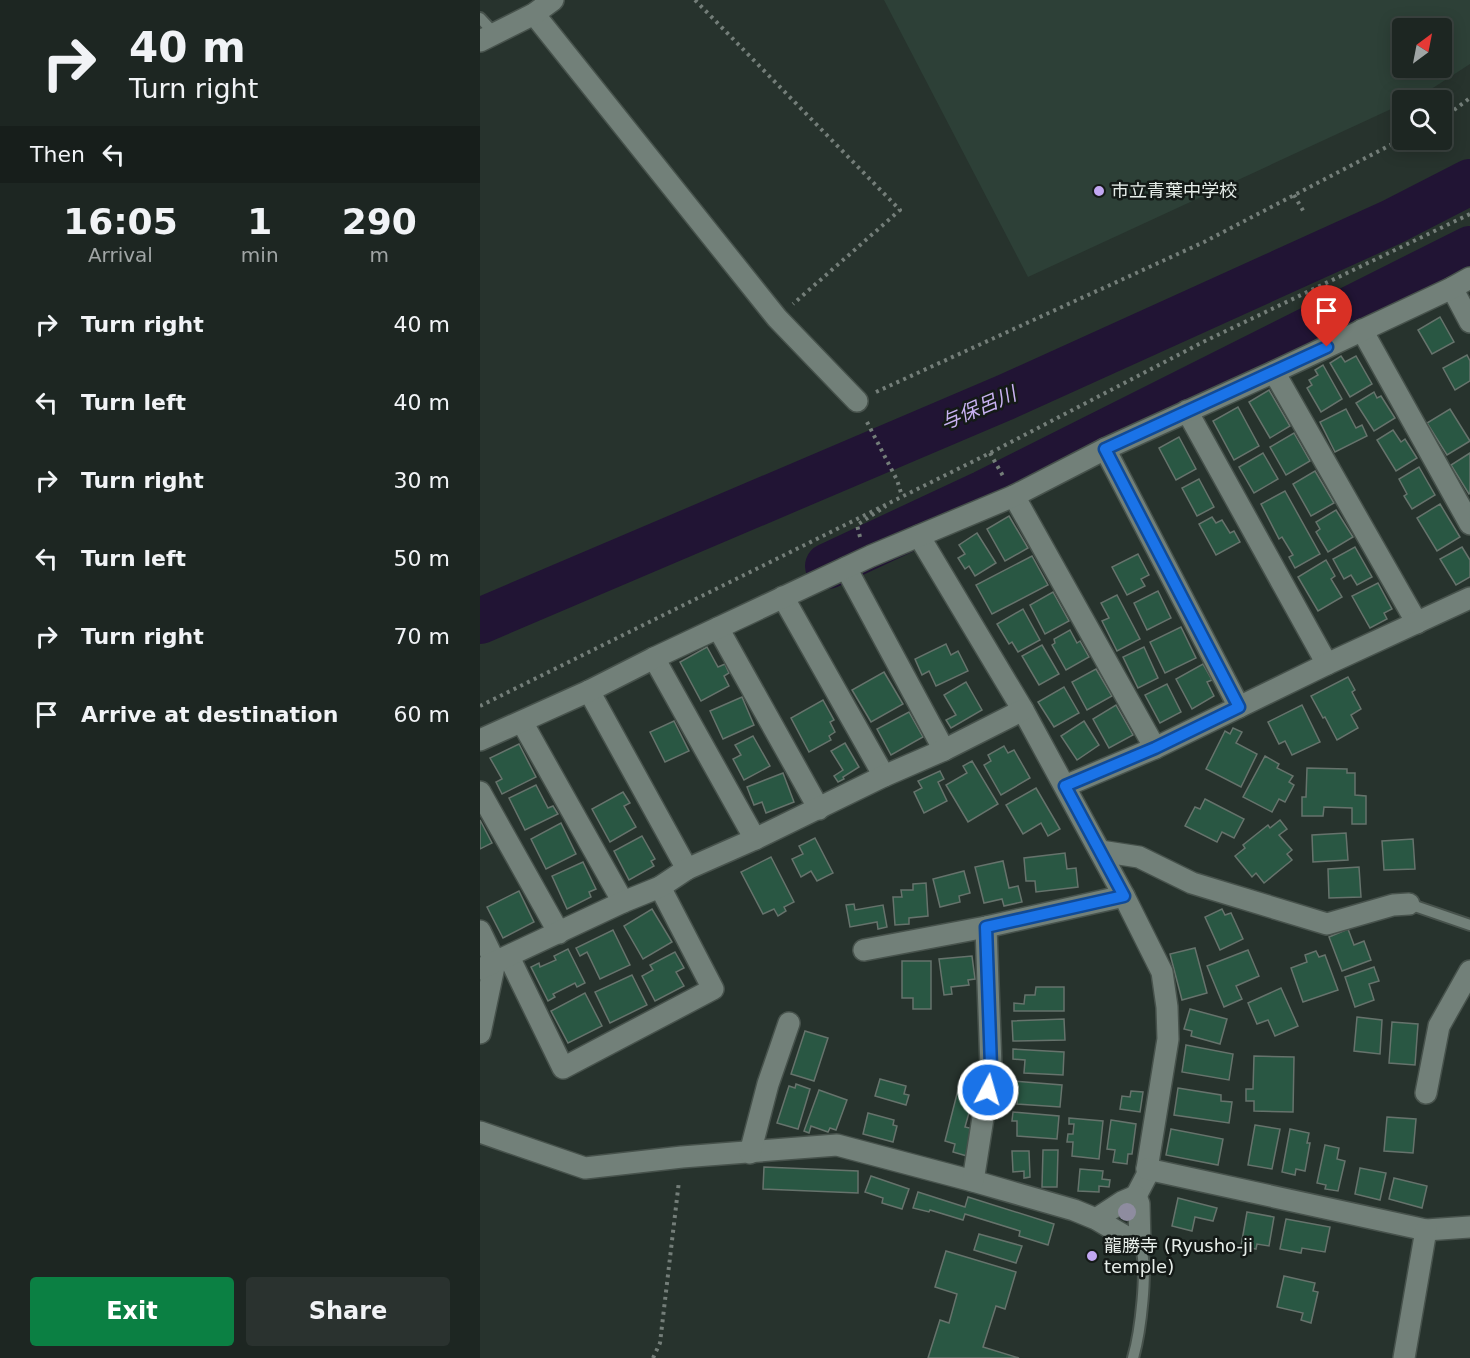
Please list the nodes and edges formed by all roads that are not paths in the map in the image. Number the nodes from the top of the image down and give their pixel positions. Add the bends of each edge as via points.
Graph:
1 (553, 0) edge
2 (534, 14) junction
3 (485, 31) edge
4 (1461, 283) edge
5 (1470, 322) edge
6 (1362, 330) junction
7 (1274, 372) junction
8 (857, 401) road end
9 (1187, 411) junction
10 (1105, 449) junction
11 (1009, 488) junction
12 (1470, 524) edge
13 (919, 536) junction
14 (846, 568) junction
15 (783, 597) junction
16 (1470, 598) edge
17 (1417, 623) junction
18 (718, 628) junction
19 (654, 658) junction
20 (1327, 664) junction
21 (589, 691) junction
22 (1239, 707) junction
23 (1023, 711) junction
24 (522, 722) junction
25 (480, 740) edge
26 (1155, 748) junction
27 (944, 750) junction
28 (884, 776) junction
29 (1065, 786) junction
30 (480, 792) edge
31 (819, 808) junction
32 (755, 839) junction
33 (1100, 851) junction
34 (687, 869) junction
35 (660, 887) junction
36 (1124, 896) junction
37 (623, 902) junction
38 (1409, 904) joint
39 (1470, 925) edge
40 (986, 927) junction
41 (480, 931) edge
42 (559, 933) junction
43 (864, 950) dead end
44 (495, 963) edge
45 (1470, 971) edge
46 (789, 1023) dead end
47 (480, 1033) edge
48 (1426, 1093) dead end
49 (480, 1132) edge
50 (750, 1153) junction
51 (1147, 1169) junction
52 (973, 1181) junction
53 (1136, 1196) junction
54 (1096, 1219) junction
55 (1470, 1227) edge
56 (1426, 1230) junction
57 (1140, 1245) junction
58 (1133, 1358) edge
59 (1404, 1358) edge

1 - 2 street
2 - 3 street
2 - 8 street via 777,318
4 - 5 street
4 - 6 street
6 - 7 street
6 - 12 street
7 - 9 street
7 - 17 street
9 - 10 street
9 - 20 street
10 - 11 street
10 - 22 street
11 - 13 street
11 - 26 street
13 - 14 street
13 - 23 street
14 - 15 street
14 - 27 street
15 - 18 street
15 - 28 street
16 - 17 street
17 - 20 street
18 - 19 street
18 - 31 street
19 - 21 street
19 - 32 street
20 - 22 street
21 - 24 street
21 - 34 street
22 - 26 street
23 - 27 street
23 - 29 street
24 - 25 street
24 - 37 street
26 - 29 street
27 - 28 street
28 - 31 street
29 - 33 street
30 - 42 street
31 - 32 street
32 - 34 street
33 - 36 street
33 - 38 street via 1139,857 1192,883 1327,924
34 - 35 street
35 - 37 street
35 - 44 street via 714,989 563,1068
36 - 40 street
36 - 51 street via 1162,972 1167,1007 1168,1038
37 - 42 street
38 - 39 lane
40 - 43 street
40 - 52 street via 991,1067
41 - 44 street
42 - 44 street
44 - 47 street
45 - 48 street via 1439,1026
46 - 50 street
49 - 50 street via 585,1168
50 - 52 street via 837,1145
51 - 53 street
51 - 56 street
52 - 54 street
53 - 54 street
53 - 57 street
54 - 57 street
55 - 56 street
56 - 59 street
57 - 58 lane via 1143,1279

